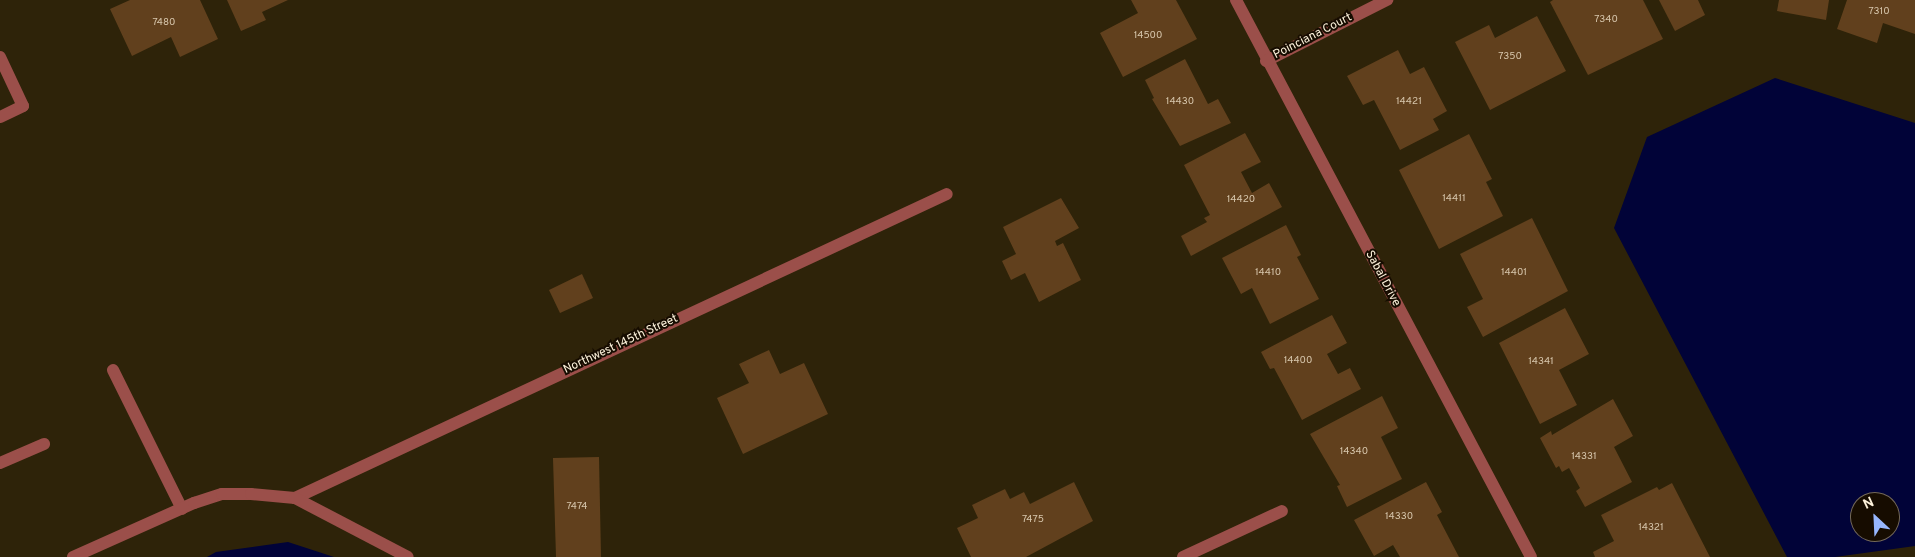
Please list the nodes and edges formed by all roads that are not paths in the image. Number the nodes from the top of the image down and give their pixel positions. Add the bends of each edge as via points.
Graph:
1 (1236, 0) edge
2 (1387, 0) edge
3 (0, 57) edge
4 (1266, 61) junction
5 (0, 117) edge
6 (947, 194) dead end
7 (113, 370) dead end
8 (44, 444) dead end
9 (0, 463) edge
10 (295, 498) junction
11 (182, 509) junction
12 (1282, 511) dead end
13 (73, 557) edge
14 (408, 557) edge
15 (1182, 557) edge
16 (1531, 557) edge

1 - 4 street, Sabal Drive
2 - 4 street, Poinciana Court
3 - 5 street via 24,106
4 - 16 street, Sabal Drive
6 - 10 street, Northwest 145th Street
7 - 11 street
8 - 9 street
10 - 11 street via 222,494
10 - 14 street
11 - 13 street
12 - 15 street

